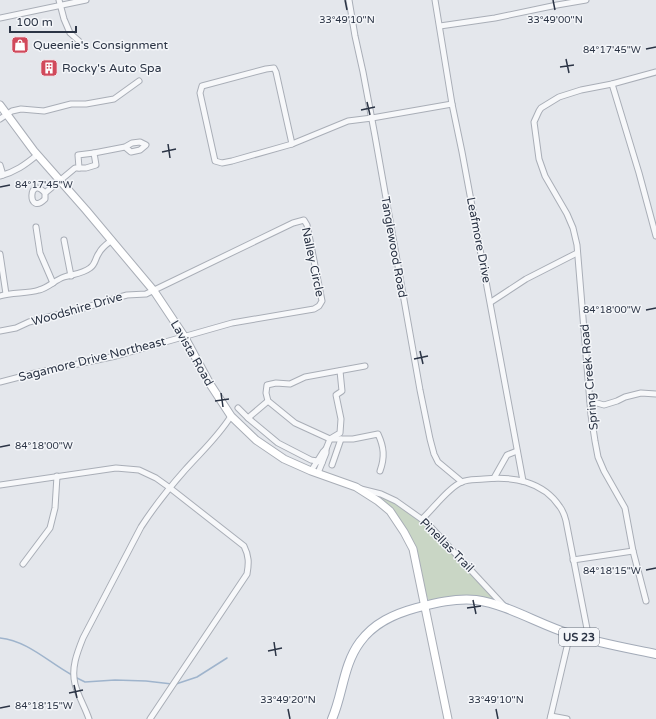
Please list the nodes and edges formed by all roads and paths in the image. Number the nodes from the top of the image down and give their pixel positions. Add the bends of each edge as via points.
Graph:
1 (86, 0) edge
2 (349, 0) edge
3 (435, 0) edge
4 (586, 0) edge
5 (59, 3) edge
6 (0, 18) edge
7 (440, 26) junction
8 (79, 41) dead end
9 (656, 72) edge
10 (139, 81) dead end
11 (612, 84) junction
12 (452, 104) junction
13 (0, 105) edge
14 (7, 115) junction
15 (372, 118) junction
16 (0, 119) edge
17 (292, 144) junction
18 (125, 147) dead end
19 (94, 153) junction
20 (37, 155) junction
21 (0, 165) edge
22 (79, 168) junction
23 (1, 175) edge
24 (59, 180) junction
25 (45, 193) junction
26 (36, 227) dead end
27 (656, 236) edge
28 (64, 240) dead end
29 (112, 240) junction
30 (578, 253) junction
31 (0, 254) edge
32 (71, 276) junction
33 (53, 283) junction
34 (154, 291) junction
35 (6, 294) junction
36 (0, 296) edge
37 (490, 302) junction
38 (0, 331) edge
39 (184, 336) junction
40 (365, 366) dead end
41 (340, 371) junction
42 (0, 382) edge
43 (656, 394) edge
44 (268, 401) junction
45 (590, 401) junction
46 (238, 408) dead end
47 (231, 416) junction
48 (248, 418) junction
49 (330, 438) junction
50 (341, 439) junction
51 (326, 450) junction
52 (517, 451) junction
53 (317, 461) junction
54 (322, 463) junction
55 (332, 465) dead end
56 (380, 471) dead end
57 (315, 472) junction
58 (57, 476) junction
59 (494, 478) junction
60 (523, 481) junction
61 (462, 482) junction
62 (0, 485) edge
63 (356, 487) junction
64 (170, 488) junction
65 (422, 520) junction
66 (633, 551) junction
67 (573, 560) junction
68 (22, 564) dead end
69 (646, 602) dead end
70 (424, 606) junction
71 (506, 608) junction
72 (570, 634) junction
73 (589, 639) junction
74 (656, 654) edge
75 (550, 717) edge
76 (89, 719) edge
77 (150, 719) edge
78 (332, 719) edge
79 (448, 719) edge
80 (567, 719) edge

1 - 5 street
2 - 15 street, Tanglewood Road
3 - 7 street, Leafmore Drive
4 - 7 street
5 - 6 street
5 - 8 street via 70,33
7 - 12 street, Leafmore Drive
9 - 11 street, Spring Creek Road
10 - 14 street via 114,99 71,104 44,111 21,109
11 - 27 street
11 - 30 street, Spring Creek Road via 581,90 559,98 541,108 534,122 539,159 545,176 567,214
12 - 15 street
12 - 37 street, Leafmore Drive
13 - 14 main road, Lavista Road
14 - 16 street
14 - 20 main road, Lavista Road
15 - 17 street via 348,122
15 - 61 street, Tanglewood Road via 430,439 438,462
17 - 17 street via 232,161 222,163 215,160 200,93 202,86 274,68
18 - 19 street
19 - 22 street via 78,155
19 - 22 street via 96,165
20 - 23 street via 12,172
20 - 24 main road, Lavista Road
21 - 23 street
22 - 24 street via 75,168
24 - 25 street
24 - 29 main road, Lavista Road
25 - 25 street via 38,188 34,190 31,193 33,202 42,202
26 - 33 street via 40,253
28 - 32 street
29 - 32 street via 104,245 92,267
29 - 34 main road, Lavista Road
30 - 37 street via 526,279
30 - 45 street, Spring Creek Road
31 - 35 street
32 - 33 street
33 - 35 street via 41,290
34 - 38 street, Woodshire Drive via 127,295
34 - 39 main road, Lavista Road
34 - 39 street, Nalley Circle via 304,220 320,289 322,301 319,306 232,323
35 - 36 street
37 - 52 street, Leafmore Drive
39 - 42 street, Sagamore Drive Northeast via 116,356
39 - 47 main road, Lavista Road
40 - 41 street
41 - 44 street via 305,377 290,384 267,385
41 - 49 street via 342,391 336,395 341,419 340,433
43 - 45 street via 641,393 604,405
44 - 48 street
44 - 49 street via 295,423
45 - 66 street, Spring Creek Road via 598,457 625,508
46 - 48 street
47 - 57 main road, Lavista Road via 256,440 284,459
47 - 64 street via 221,431
48 - 53 street via 278,443
49 - 50 street
49 - 51 street
50 - 55 street
50 - 56 street via 378,434 382,441 384,459
51 - 53 street
51 - 54 street
52 - 59 street via 507,455
52 - 60 street, Leafmore Drive
53 - 54 street
53 - 57 street
54 - 57 street
57 - 63 main road, Lavista Road
58 - 62 street
58 - 64 street via 116,468 139,470
58 - 68 street via 56,508 50,528
59 - 60 street
59 - 61 street
60 - 67 street via 536,485 561,507
61 - 65 street via 449,491
63 - 65 street, Pinellas Trail via 381,494
63 - 70 main road, Lavista Road via 390,511 404,532 413,549
64 - 76 street via 141,527 83,638 76,657 75,683
64 - 77 street via 244,546 249,562 246,574
65 - 71 street, Pinellas Trail
66 - 67 street
66 - 69 street, Spring Creek Road
67 - 73 street
70 - 71 main road, US 23 via 463,600 486,602
70 - 78 main road, US 23 via 389,617 365,636 351,657
70 - 79 main road, Lavista Road
71 - 72 main road, US 23
72 - 73 main road, US 23
72 - 75 street
73 - 74 main road, US 23
75 - 80 street

